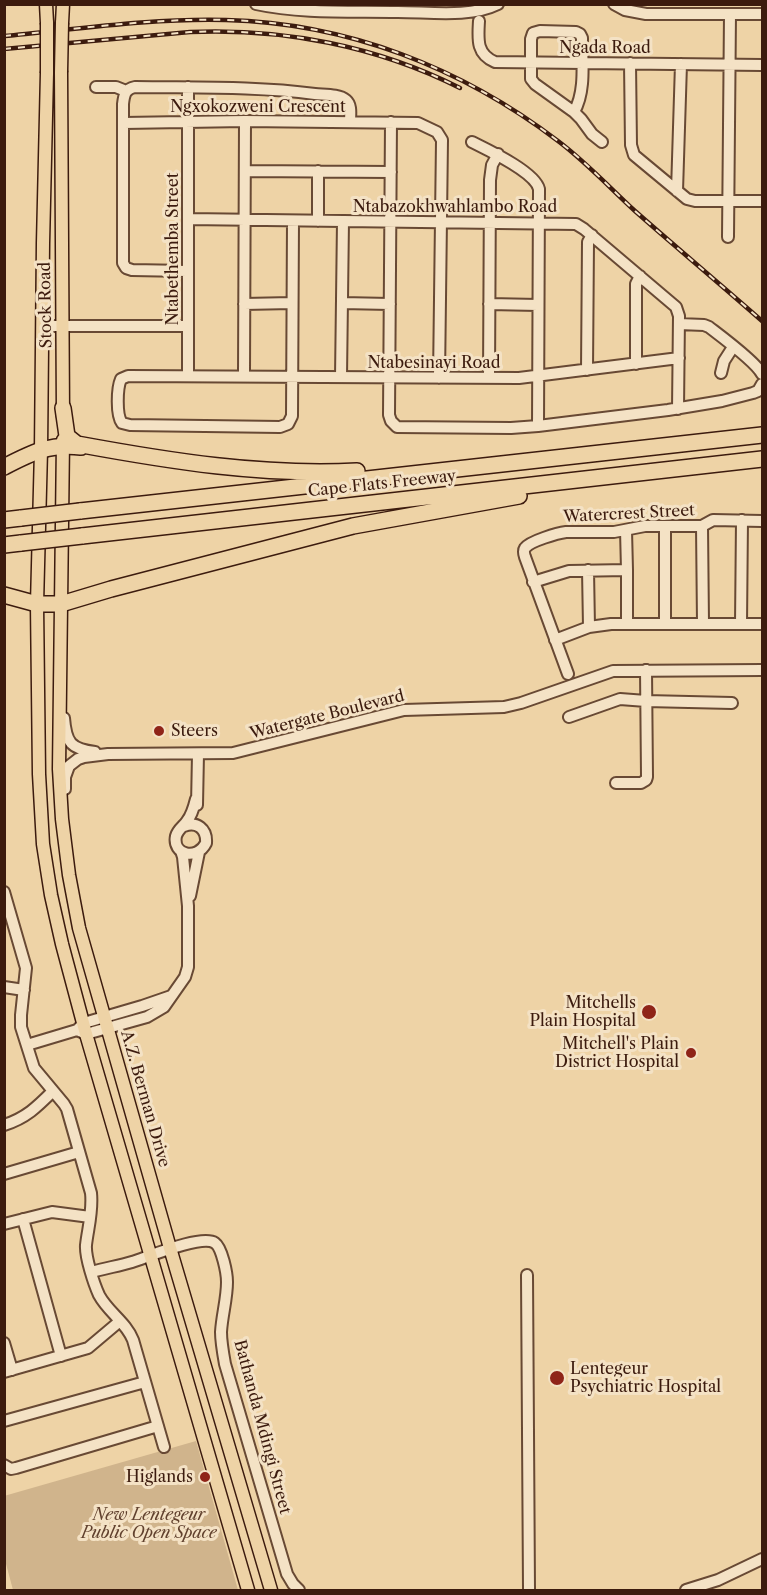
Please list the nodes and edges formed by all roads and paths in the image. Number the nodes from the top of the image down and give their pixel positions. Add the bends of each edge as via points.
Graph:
1 (46, 4) edge
2 (63, 4) edge
3 (256, 4) edge
4 (498, 4) edge
5 (614, 4) edge
6 (730, 14) junction
7 (762, 14) edge
8 (479, 21) dead end
9 (530, 63) junction
10 (582, 63) junction
11 (630, 63) junction
12 (681, 64) junction
13 (730, 65) junction
14 (762, 65) edge
15 (96, 87) dead end
16 (188, 87) junction
17 (126, 92) junction
18 (573, 112) junction
19 (245, 121) junction
20 (188, 122) junction
21 (350, 122) junction
22 (391, 122) junction
23 (124, 123) junction
24 (602, 141) dead end
25 (472, 142) dead end
26 (498, 154) junction
27 (245, 171) junction
28 (318, 171) junction
29 (391, 172) junction
30 (677, 191) junction
31 (728, 201) junction
32 (762, 201) edge
33 (188, 219) junction
34 (244, 220) junction
35 (293, 221) junction
36 (318, 221) junction
37 (343, 221) junction
38 (390, 222) junction
39 (440, 223) junction
40 (490, 223) junction
41 (539, 223) junction
42 (592, 236) junction
43 (728, 237) dead end
44 (187, 272) junction
45 (640, 276) junction
46 (292, 303) junction
47 (342, 303) junction
48 (244, 304) junction
49 (390, 304) junction
50 (489, 304) junction
51 (538, 305) junction
52 (679, 324) junction
53 (42, 326) junction
54 (64, 326) junction
55 (187, 326) junction
56 (733, 347) junction
57 (679, 358) junction
58 (636, 364) junction
59 (587, 370) junction
60 (721, 373) dead end
61 (762, 374) edge
62 (188, 376) junction
63 (244, 376) junction
64 (292, 377) junction
65 (340, 377) junction
66 (538, 377) junction
67 (389, 378) junction
68 (439, 378) junction
69 (489, 378) junction
70 (762, 384) edge
71 (63, 408) junction
72 (678, 409) junction
73 (538, 426) junction
74 (762, 435) edge
75 (63, 445) junction
76 (41, 450) junction
77 (762, 459) edge
78 (201, 463) junction
79 (4, 467) edge
80 (449, 469) junction
81 (637, 473) junction
82 (4, 520) edge
83 (742, 520) junction
84 (762, 520) edge
85 (702, 526) junction
86 (665, 527) junction
87 (626, 530) junction
88 (4, 545) edge
89 (38, 562) junction
90 (588, 570) junction
91 (627, 570) junction
92 (533, 582) junction
93 (4, 596) edge
94 (37, 604) junction
95 (62, 604) junction
96 (627, 623) junction
97 (703, 623) junction
98 (665, 624) junction
99 (741, 624) junction
100 (762, 624) edge
101 (589, 627) junction
102 (555, 640) junction
103 (646, 670) junction
104 (762, 670) edge
105 (568, 674) dead end
106 (61, 676) junction
107 (646, 701) junction
108 (732, 703) dead end
109 (569, 717) dead end
110 (108, 754) junction
111 (198, 754) junction
112 (616, 783) dead end
113 (196, 799) junction
114 (62, 819) junction
115 (184, 826) junction
116 (198, 826) junction
117 (181, 851) junction
118 (199, 852) junction
119 (4, 892) edge
120 (188, 906) junction
121 (9, 926) edge
122 (4, 987) edge
123 (24, 990) junction
124 (106, 1022) junction
125 (82, 1029) junction
126 (27, 1045) junction
127 (53, 1092) junction
128 (4, 1125) edge
129 (79, 1152) junction
130 (4, 1174) edge
131 (90, 1217) junction
132 (23, 1219) junction
133 (4, 1224) edge
134 (170, 1248) junction
135 (151, 1256) junction
136 (92, 1272) junction
137 (527, 1275) dead end
138 (120, 1320) junction
139 (4, 1343) edge
140 (61, 1356) junction
141 (8, 1371) edge
142 (146, 1382) junction
143 (4, 1421) edge
144 (158, 1426) junction
145 (164, 1447) dead end
146 (4, 1465) edge
147 (762, 1559) edge
148 (248, 1590) edge
149 (271, 1590) edge
150 (299, 1590) edge
151 (529, 1590) edge
152 (686, 1590) edge

1 - 53 main road, Stock Road, bridge
2 - 54 main road, Stock Road, bridge
3 - 4 street via 333,11 452,12 477,12
5 - 6 street via 646,14
6 - 7 street
6 - 13 street
8 - 9 street, Ngada Road via 478,43 485,56 495,62
9 - 10 street, Ngada Road
9 - 10 street via 531,39 533,33 540,31 580,34
9 - 18 street via 533,83
10 - 11 street, Ngada Road
10 - 18 street via 580,98
11 - 12 street, Ngada Road
11 - 30 street via 632,152
12 - 13 street, Ngada Road
12 - 30 street
13 - 14 street, Ngada Road
13 - 31 street
15 - 17 street via 116,87
16 - 17 street via 135,87
16 - 20 street, Ntabethemba Street
16 - 21 street via 267,88 343,98 350,105
17 - 23 street
18 - 24 street
19 - 20 street, Ngxokozweni Crescent
19 - 21 street, Ngxokozweni Crescent
19 - 27 street
20 - 23 street, Ngxokozweni Crescent
20 - 33 street, Ntabethemba Street
21 - 22 street, Ngxokozweni Crescent
22 - 29 street
22 - 39 street, Ngxokozweni Crescent via 418,123 440,135
23 - 44 street via 123,263 132,270
25 - 26 street
26 - 40 street via 491,171
26 - 41 street via 538,184
27 - 28 street
27 - 34 street
28 - 29 street
28 - 36 street
29 - 38 street
30 - 31 street via 691,200
31 - 32 street
31 - 43 street
33 - 34 street, Ntabazokhwahlambo Road
33 - 44 street, Ntabethemba Street
34 - 35 street, Ntabazokhwahlambo Road
34 - 48 street
35 - 36 street, Ntabazokhwahlambo Road
35 - 46 street
36 - 37 street, Ntabazokhwahlambo Road
37 - 38 street, Ntabazokhwahlambo Road
37 - 47 street
38 - 39 street, Ntabazokhwahlambo Road
38 - 49 street
39 - 40 street, Ntabazokhwahlambo Road
39 - 68 street
40 - 41 street, Ntabazokhwahlambo Road
40 - 50 street
41 - 42 street, Ntabazokhwahlambo Road via 576,224
41 - 51 street
42 - 45 street, Ntabazokhwahlambo Road
42 - 59 street via 588,242
44 - 55 street, Ntabethemba Street
45 - 52 street, Ntabazokhwahlambo Road via 675,305
45 - 58 street via 636,284
46 - 48 street
46 - 64 street
47 - 49 street
47 - 65 street
48 - 63 street
49 - 67 street
50 - 51 street
50 - 69 street
51 - 66 street
52 - 56 street via 709,327
52 - 57 street, Ntabazokhwahlambo Road
53 - 54 street
53 - 76 main road, Stock Road
54 - 55 street
54 - 71 main road, Stock Road
55 - 62 street, Ntabethemba Street
56 - 60 street
56 - 61 street
57 - 58 street, Ntabesinayi Road
57 - 72 street, Ntabazokhwahlambo Road
58 - 59 street, Ntabesinayi Road
59 - 66 street, Ntabesinayi Road
62 - 63 street, Ntabesinayi Road
62 - 64 street, Ntabesinayi Road via 121,379 122,423 285,426 292,416
63 - 64 street, Ntabesinayi Road
64 - 65 street, Ntabesinayi Road
65 - 67 street, Ntabesinayi Road
66 - 69 street, Ntabesinayi Road
66 - 73 street
67 - 68 street, Ntabesinayi Road
67 - 73 street via 389,415 397,427
68 - 69 street, Ntabesinayi Road
70 - 72 street via 753,393
71 - 75 main road, Stock Road
71 - 78 highway via 67,436 77,444
72 - 73 street
74 - 80 highway, Cape Flats Freeway
75 - 76 highway
75 - 78 highway
75 - 89 main road via 49,457
75 - 95 main road, Stock Road
76 - 79 highway
76 - 89 main road, Stock Road
77 - 81 highway, Cape Flats Freeway
78 - 80 highway via 286,472 426,466
80 - 82 highway, Cape Flats Freeway, bridge
81 - 88 highway, Cape Flats Freeway, bridge
81 - 95 highway via 599,484 353,526
83 - 84 street, Watercrest Street
83 - 85 street, Watercrest Street via 713,520
83 - 99 street
85 - 86 street, Watercrest Street
85 - 97 street
86 - 87 street, Watercrest Street
86 - 98 street
87 - 91 street
87 - 92 street, Watercrest Street via 558,533 530,544 524,554
89 - 94 main road, Stock Road
90 - 91 street
90 - 92 street via 569,571
90 - 101 street
91 - 96 street
92 - 102 street, Watercrest Street
93 - 94 highway
94 - 95 highway
94 - 125 main road via 43,844
95 - 106 main road, A.Z. Berman Drive
96 - 98 street
96 - 101 street
97 - 98 street
97 - 99 street
99 - 100 street
101 - 102 street
102 - 105 street, Watercrest Street
103 - 104 street, Watergate Boulevard
103 - 107 street
103 - 111 street, Watergate Boulevard via 613,671 504,707 404,710 233,753
106 - 110 street, Watergate Boulevard via 68,739 80,749
106 - 114 main road, A.Z. Berman Drive
107 - 108 street
107 - 109 street via 613,700
107 - 112 street via 646,780
110 - 111 street, Watergate Boulevard
110 - 114 street, Watergate Boulevard via 78,759 69,766
111 - 113 street
113 - 115 street
113 - 116 street
114 - 124 main road, A.Z. Berman Drive via 79,928
115 - 116 street
115 - 117 street via 176,838
116 - 118 street via 206,838
117 - 118 street via 190,855
117 - 120 street
118 - 120 street
119 - 121 street
120 - 124 street via 188,967 171,996
121 - 123 street via 26,968
122 - 123 street
123 - 126 street via 21,1021
124 - 125 street
124 - 134 main road, A.Z. Berman Drive
125 - 126 street
125 - 135 main road
126 - 127 street via 34,1068
127 - 128 street via 21,1120
127 - 129 street via 66,1109
129 - 130 street
129 - 131 street via 92,1194
131 - 132 street via 52,1212
131 - 136 street via 86,1250
132 - 133 street
132 - 140 street
134 - 135 street, Bathanda Mdingi Street
134 - 149 main road, A.Z. Berman Drive
134 - 150 street, Bathanda Mdingi Street via 208,1241 220,1250 227,1276 221,1331 225,1364 287,1574
135 - 136 street, Bathanda Mdingi Street
135 - 148 main road
136 - 138 street via 100,1297
137 - 151 street
138 - 140 street via 88,1348
138 - 142 street via 133,1340
139 - 141 street
140 - 141 street
142 - 143 street
142 - 144 street
144 - 145 street
144 - 146 street via 16,1468
147 - 152 street

